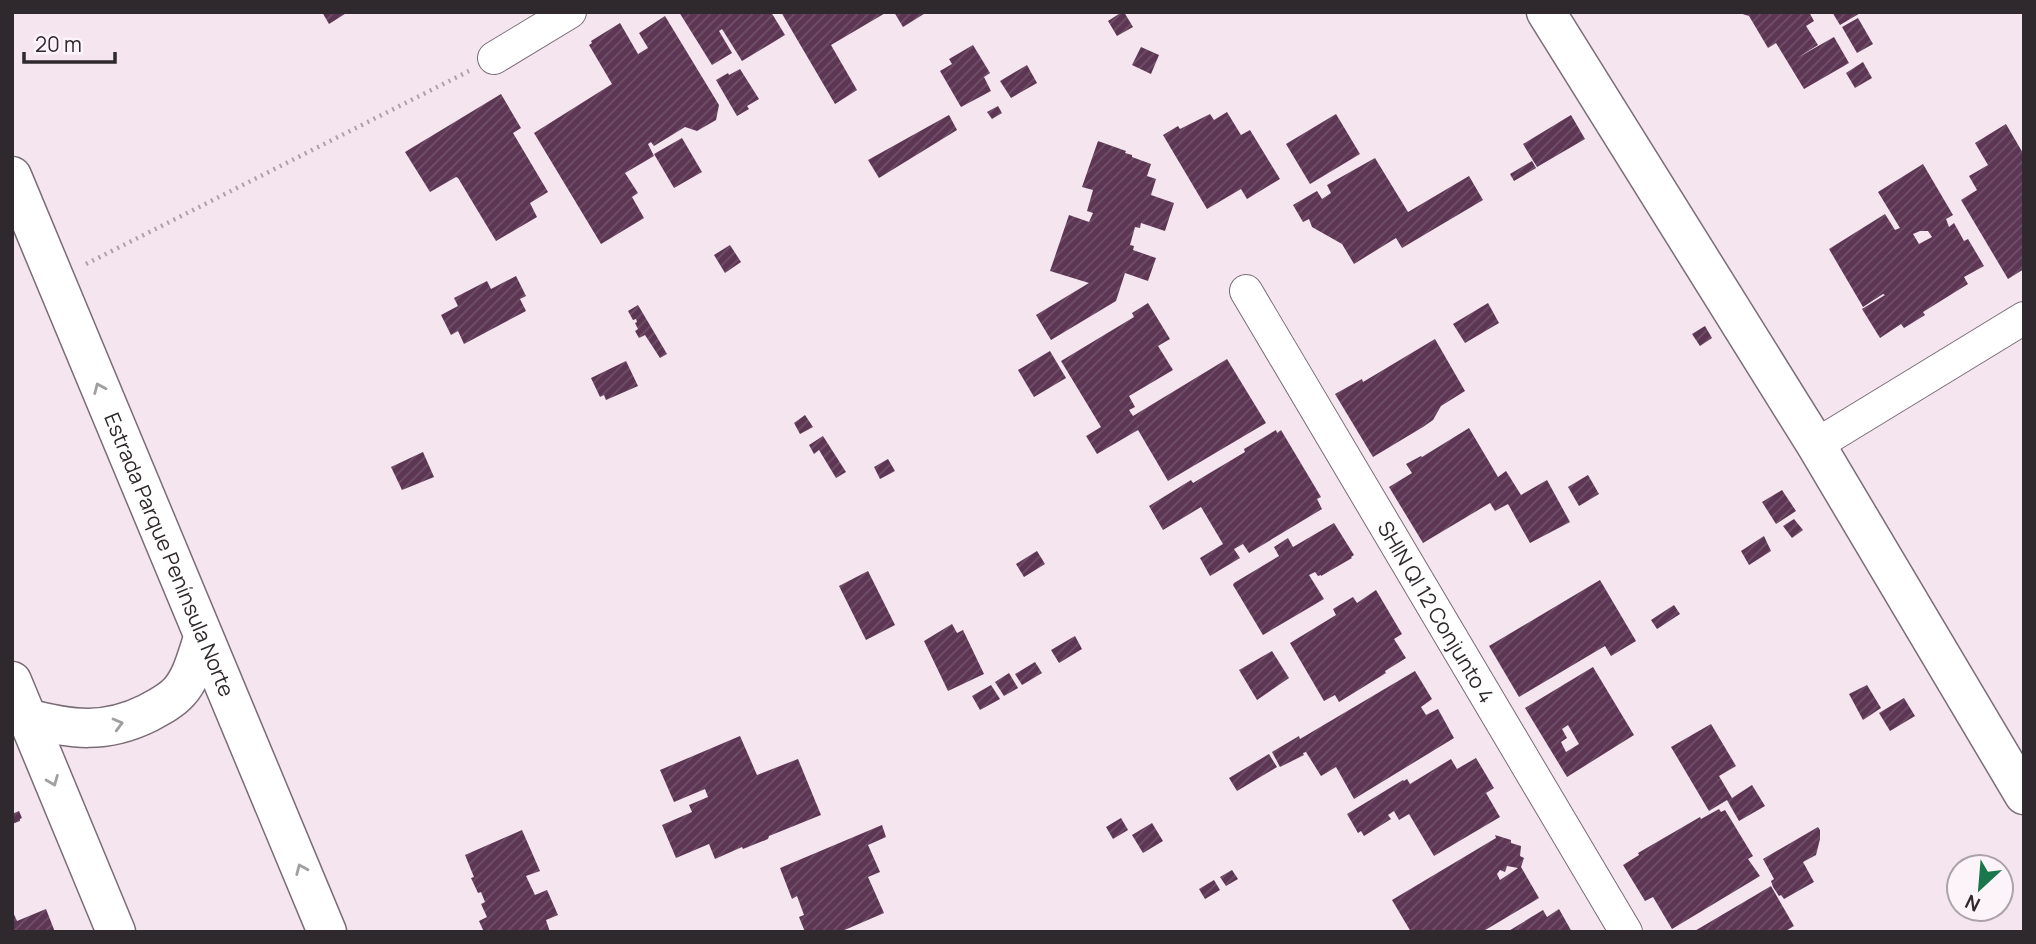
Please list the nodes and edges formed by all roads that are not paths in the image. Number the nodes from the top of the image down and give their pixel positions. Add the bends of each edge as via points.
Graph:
1 (570, 12) edge
2 (1546, 12) edge
3 (494, 58) road end
4 (12, 176) edge
5 (1246, 291) dead end
6 (2024, 318) edge
7 (1816, 445) junction
8 (203, 638) junction
9 (12, 681) edge
10 (27, 718) junction
11 (2024, 794) edge
12 (116, 932) edge
13 (327, 932) edge
14 (1626, 932) edge

1 - 3 street
2 - 7 main road
8 -> 4 main road, Estrada Parque Península Norte
5 - 14 street, SHIN QI 12 Conjunto 4
6 - 7 street
7 - 11 main road
10 -> 8 main road via 81,729 134,719 179,692
13 -> 8 main road, Estrada Parque Península Norte
9 - 10 main road
10 -> 12 main road

